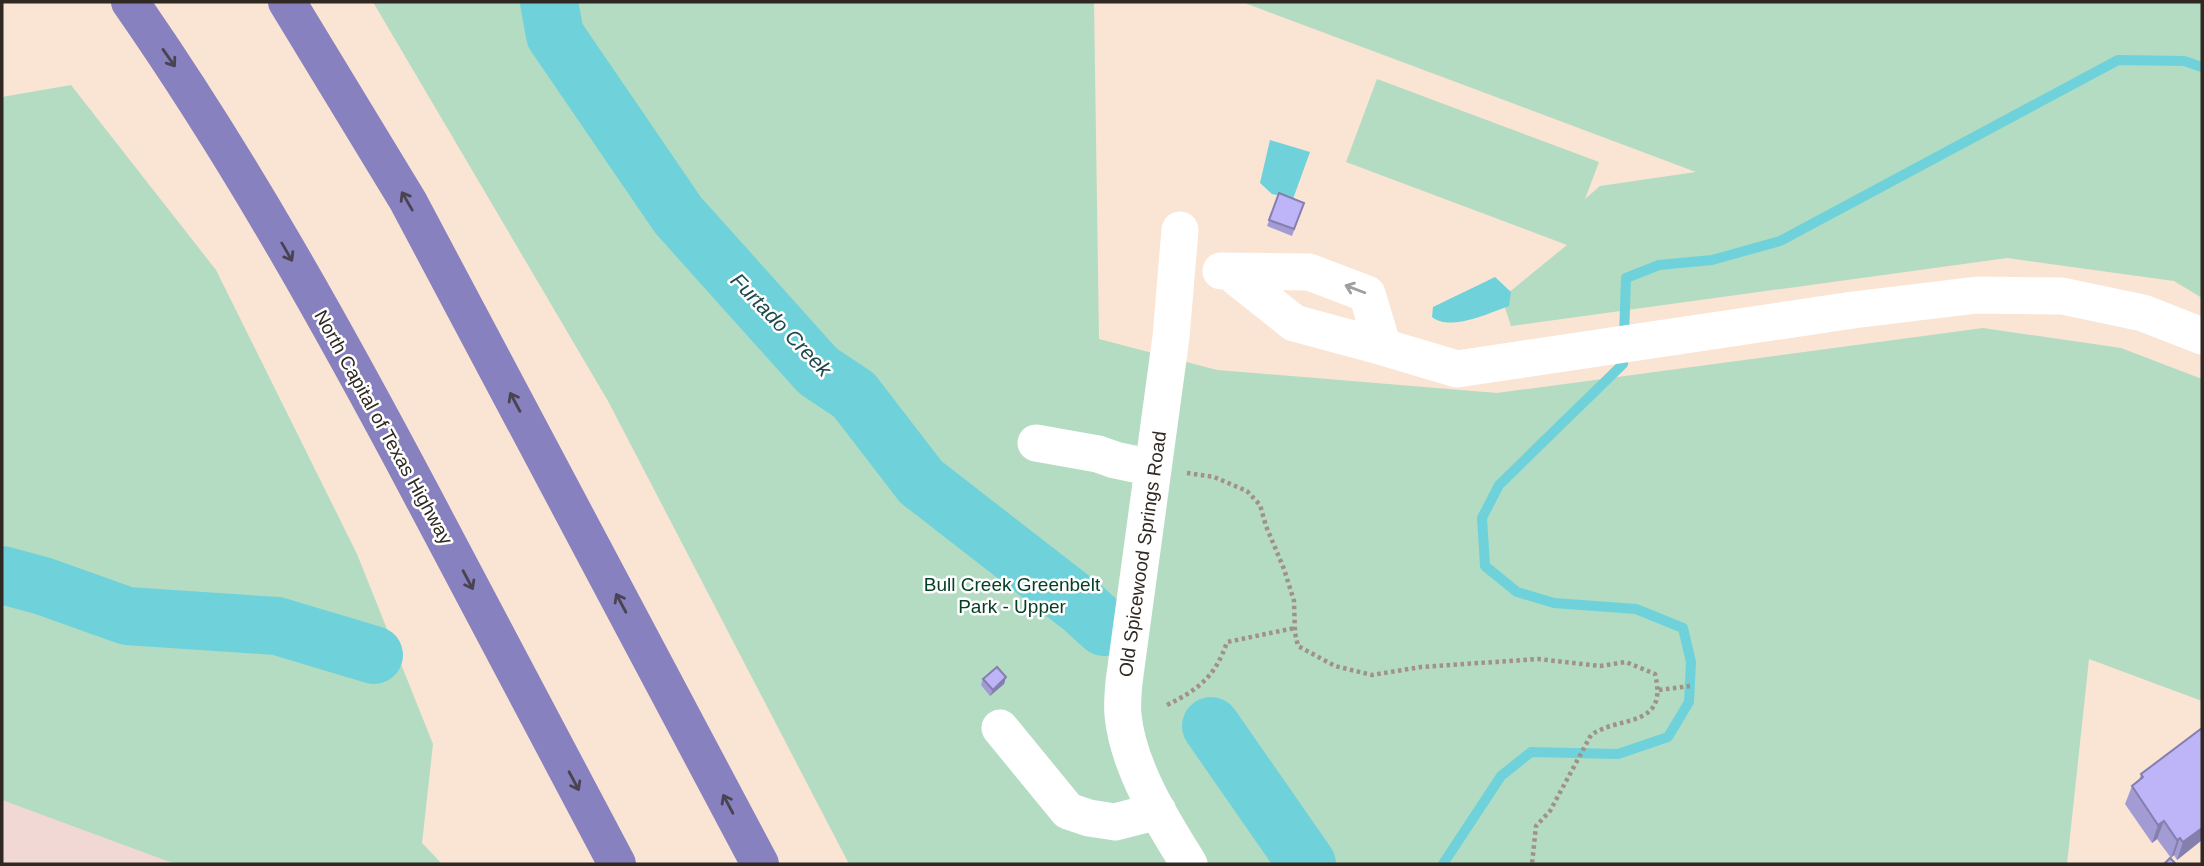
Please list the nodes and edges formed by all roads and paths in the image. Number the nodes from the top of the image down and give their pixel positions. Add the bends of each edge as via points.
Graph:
1 (130, 2) edge
2 (287, 2) edge
3 (1230, 272) junction
4 (2202, 336) edge
5 (1383, 347) junction
6 (1036, 443) dead end
7 (1153, 468) junction
8 (1295, 628) junction
9 (1690, 686) dead end
10 (1659, 690) junction
11 (1167, 705) dead end
12 (1000, 728) dead end
13 (1158, 811) junction
14 (617, 864) edge
15 (760, 864) edge
16 (1189, 864) edge
17 (1532, 864) edge

1 -> 14 highway, North Capital of Texas Highway via 259,203 355,368
15 -> 2 highway via 408,201
3 - 5 street via 1294,323
5 -> 3 street via 1367,294 1309,272
3 - 7 street, Old Spicewood Springs Road via 1179,247
4 - 5 street via 2143,313 2062,296 1977,295 1457,369
6 - 7 street
7 - 8 path via 1214,477 1247,491 1260,505 1294,601
7 - 13 street, Old Spicewood Springs Road via 1123,715 1130,749
8 - 10 path via 1298,646 1335,666 1372,675 1538,659 1600,666 1626,662 1655,674
8 - 11 path via 1227,642 1212,674 1195,691
9 - 10 path
10 - 17 path via 1652,708 1637,720 1601,728 1591,735 1550,811 1536,826
12 - 13 street via 1068,811 1115,822
13 - 16 street, Old Spicewood Springs Road

